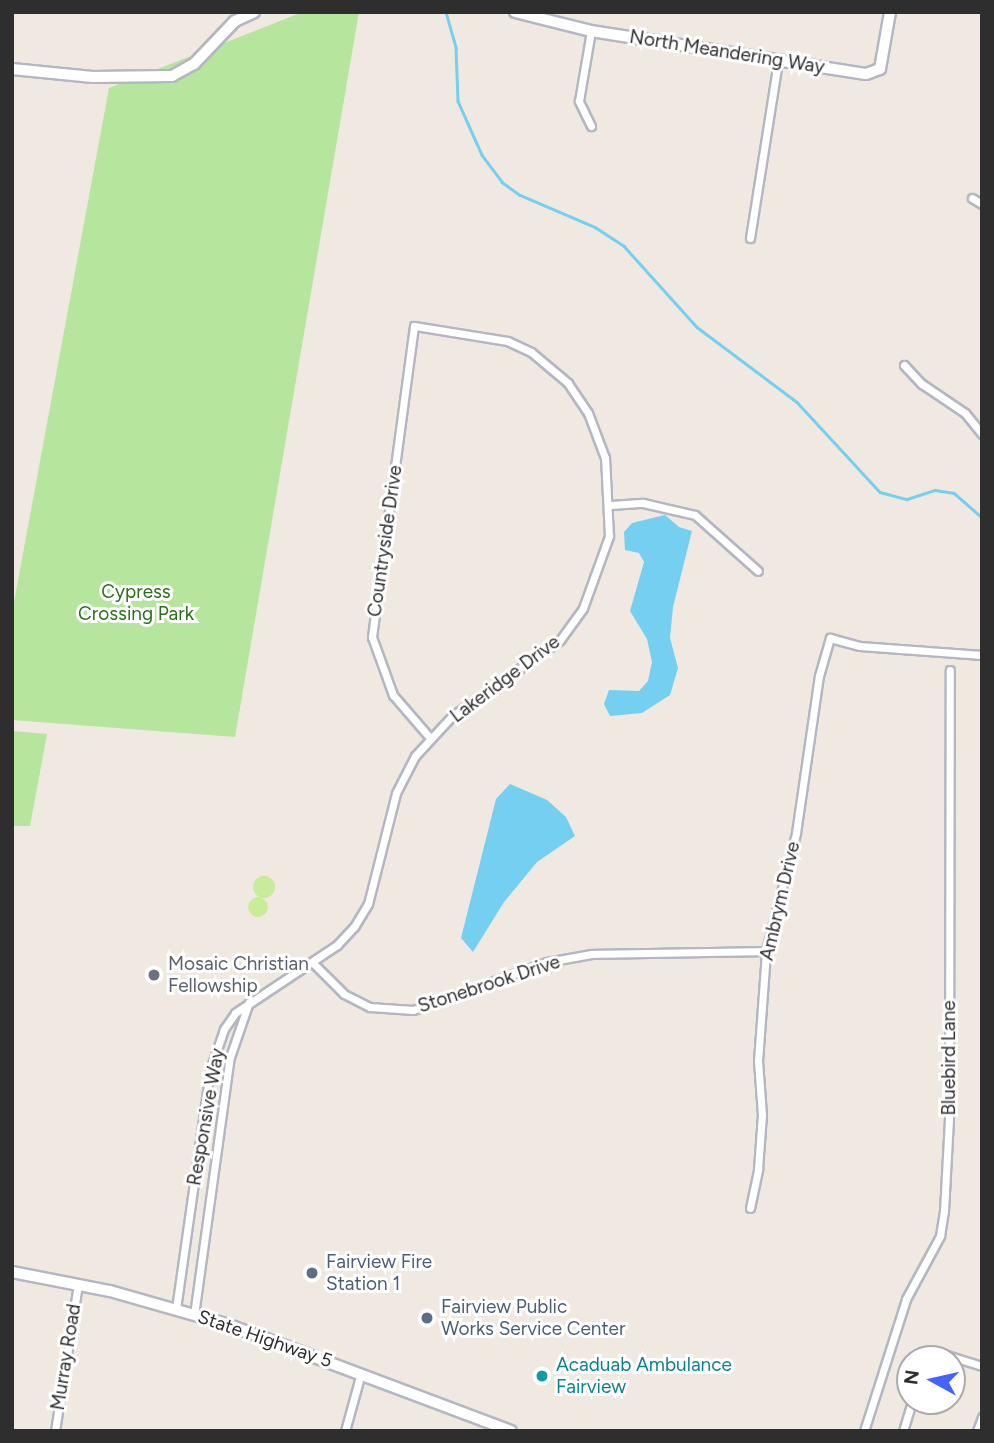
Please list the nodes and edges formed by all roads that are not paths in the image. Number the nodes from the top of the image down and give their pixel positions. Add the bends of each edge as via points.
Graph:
1 (254, 12) edge
2 (515, 12) edge
3 (890, 12) edge
4 (592, 31) junction
5 (778, 62) junction
6 (12, 68) edge
7 (591, 126) dead end
8 (972, 198) dead end
9 (982, 204) edge
10 (750, 238) dead end
11 (414, 326) joint
12 (904, 365) dead end
13 (982, 435) edge
14 (611, 505) junction
15 (758, 571) dead end
16 (982, 654) edge
17 (950, 670) dead end
18 (431, 739) junction
19 (765, 951) junction
20 (312, 962) junction
21 (250, 1002) junction
22 (750, 1208) dead end
23 (12, 1272) edge
24 (78, 1284) junction
25 (176, 1309) junction
26 (194, 1314) junction
27 (361, 1373) junction
28 (982, 1417) edge
29 (55, 1431) edge
30 (345, 1431) edge
31 (511, 1431) edge
32 (864, 1431) edge
33 (977, 1431) edge

1 - 6 street via 235,21 194,64 172,76 93,77
2 - 4 street, North Meandering Way
3 - 5 street, North Meandering Way via 880,69 875,74
4 - 5 street, North Meandering Way
4 - 7 street via 579,102
5 - 10 street
8 - 9 street
11 - 14 street, Lakeridge Drive via 507,341 531,352 568,383 588,413 605,458
11 - 18 street, Countryside Drive via 372,637 393,695
12 - 13 street via 922,384 965,414
14 - 15 street via 643,503 695,515
14 - 18 street, Lakeridge Drive via 609,536 597,578 560,640 452,716
16 - 19 street, Ambrym Drive via 860,646 830,638 817,688 796,834
17 - 32 street, Bluebird Lane via 949,1119 944,1210 940,1236 894,1332
18 - 20 street, Lakeridge Drive via 415,756 396,793 368,904 337,945
19 - 20 street, Stonebrook Drive via 653,950 568,958 414,1010 370,1007 344,994
19 - 22 street, Ambrym Drive via 758,1061 762,1115
20 - 21 street, Lakeridge Drive
21 - 25 street, Responsive Way via 235,1013 215,1048
21 - 26 street, Responsive Way via 230,1057
23 - 24 street, State Highway 5
24 - 25 street, State Highway 5
24 - 29 street, Murray Road
25 - 26 street, State Highway 5
26 - 27 street, State Highway 5
27 - 30 street
27 - 31 street, State Highway 5
28 - 33 street

